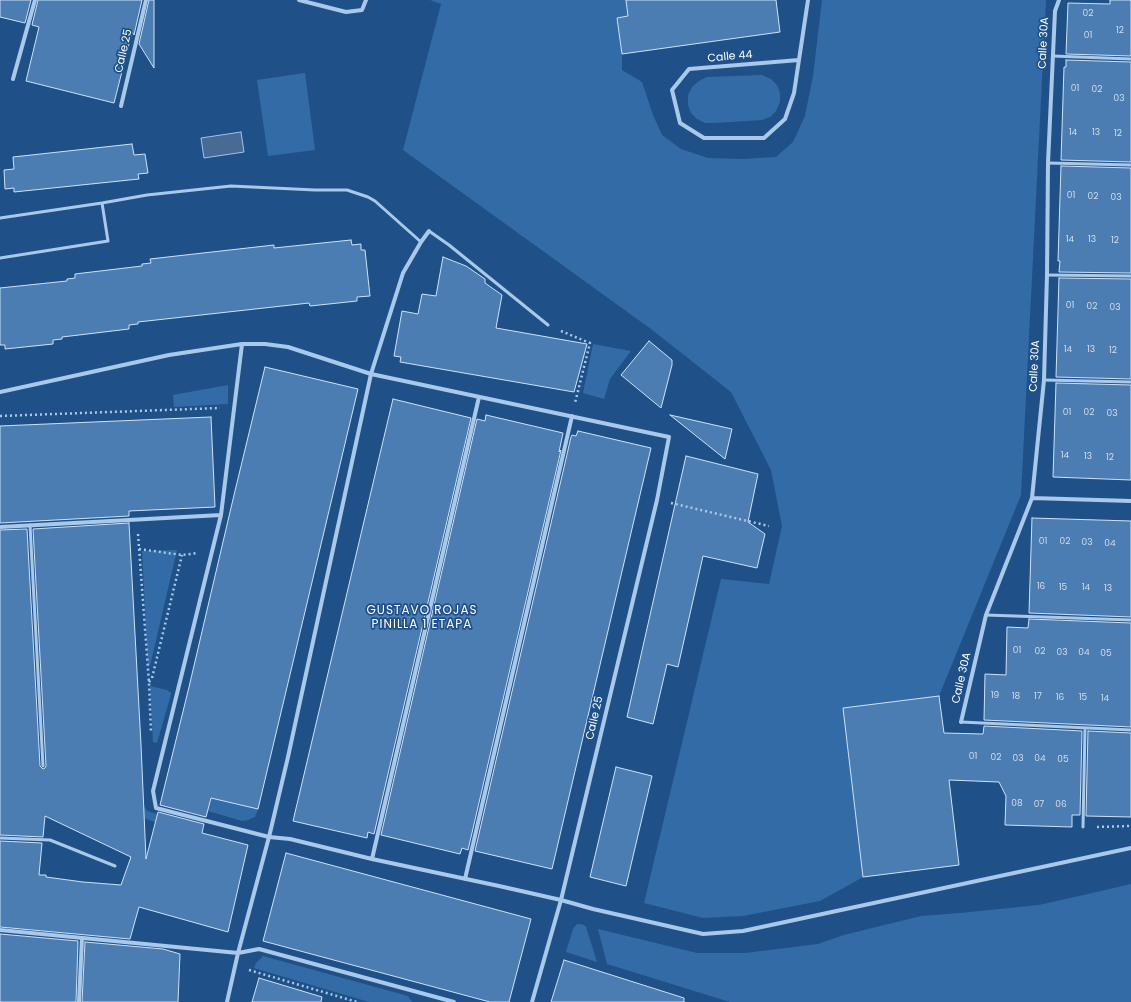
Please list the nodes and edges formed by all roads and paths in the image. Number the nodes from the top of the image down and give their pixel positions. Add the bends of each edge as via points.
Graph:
1 (35, 0) edge
2 (146, 0) edge
3 (299, 0) edge
4 (366, 0) edge
5 (808, 0) edge
6 (1059, 0) edge
7 (1052, 56) junction
8 (1131, 58) edge
9 (799, 60) junction
10 (13, 79) dead end
11 (121, 106) dead end
12 (1048, 163) junction
13 (1131, 165) edge
14 (102, 203) junction
15 (0, 218) edge
16 (429, 231) joint
17 (421, 242) junction
18 (0, 258) edge
19 (1047, 275) junction
20 (1131, 276) edge
21 (548, 325) joint
22 (242, 344) junction
23 (371, 374) junction
24 (1044, 380) junction
25 (1131, 382) edge
26 (0, 392) edge
27 (479, 397) junction
28 (235, 407) junction
29 (0, 416) edge
30 (572, 416) junction
31 (1032, 498) junction
32 (656, 500) junction
33 (1131, 501) edge
34 (221, 515) junction
35 (137, 520) junction
36 (30, 525) junction
37 (769, 526) dead end
38 (0, 527) edge
39 (139, 549) junction
40 (986, 615) junction
41 (1131, 620) edge
42 (149, 683) junction
43 (961, 722) joint
44 (1085, 728) junction
45 (1131, 730) edge
46 (151, 737) dead end
47 (43, 766) dead end
48 (1131, 826) edge
49 (1083, 827) joint
50 (269, 837) junction
51 (0, 838) edge
52 (1131, 848) edge
53 (372, 859) junction
54 (115, 866) dead end
55 (465, 879) junction
56 (561, 900) junction
57 (0, 930) edge
58 (82, 938) junction
59 (238, 953) junction
60 (235, 966) junction
61 (79, 1002) edge
62 (227, 1002) edge
63 (357, 1002) edge
64 (454, 1002) edge
65 (532, 1002) edge

1 - 10 street
2 - 11 street, Calle 25
3 - 4 street via 346,12 362,10
5 - 9 street
6 - 7 street, Calle 30A via 1055,11
7 - 8 lane
7 - 12 street, Calle 30A
9 - 9 street, Calle 44 via 794,93 786,119 764,138 704,138 680,123 672,90 689,69
12 - 13 lane
12 - 19 street, Calle 30A
14 - 15 lane
14 - 17 lane via 147,195 231,186 347,190 374,201
14 - 18 lane via 108,241
16 - 17 street
16 - 21 lane
17 - 23 street via 403,273
19 - 20 lane
19 - 24 street, Calle 30A
21 - 30 path via 590,343
22 - 23 street via 288,347
22 - 26 street via 169,355
22 - 28 street
23 - 27 street
23 - 50 street
24 - 25 lane
24 - 31 street, Calle 30A
27 - 30 street
27 - 53 street
28 - 29 path
28 - 34 street
30 - 32 street, Calle 25 via 669,437
30 - 55 street
31 - 33 street
31 - 40 street, Calle 30A
32 - 37 path
32 - 56 street, Calle 25
34 - 35 street
34 - 50 street via 153,792 156,808
35 - 36 street
35 - 39 path
36 - 38 street
36 - 47 lane
39 - 42 path
39 - 42 path via 182,555
40 - 41 lane
40 - 43 street, Calle 30A
42 - 46 path
43 - 44 lane
44 - 45 lane
44 - 49 lane
48 - 49 path
50 - 53 street via 290,839
50 - 59 street
51 - 54 lane via 50,840
52 - 56 street via 743,931 703,934
53 - 55 street
55 - 56 street
56 - 65 street, Calle 25
57 - 58 street
58 - 59 street
58 - 61 street
59 - 60 street
59 - 64 street via 259,949
60 - 62 street
60 - 63 path

